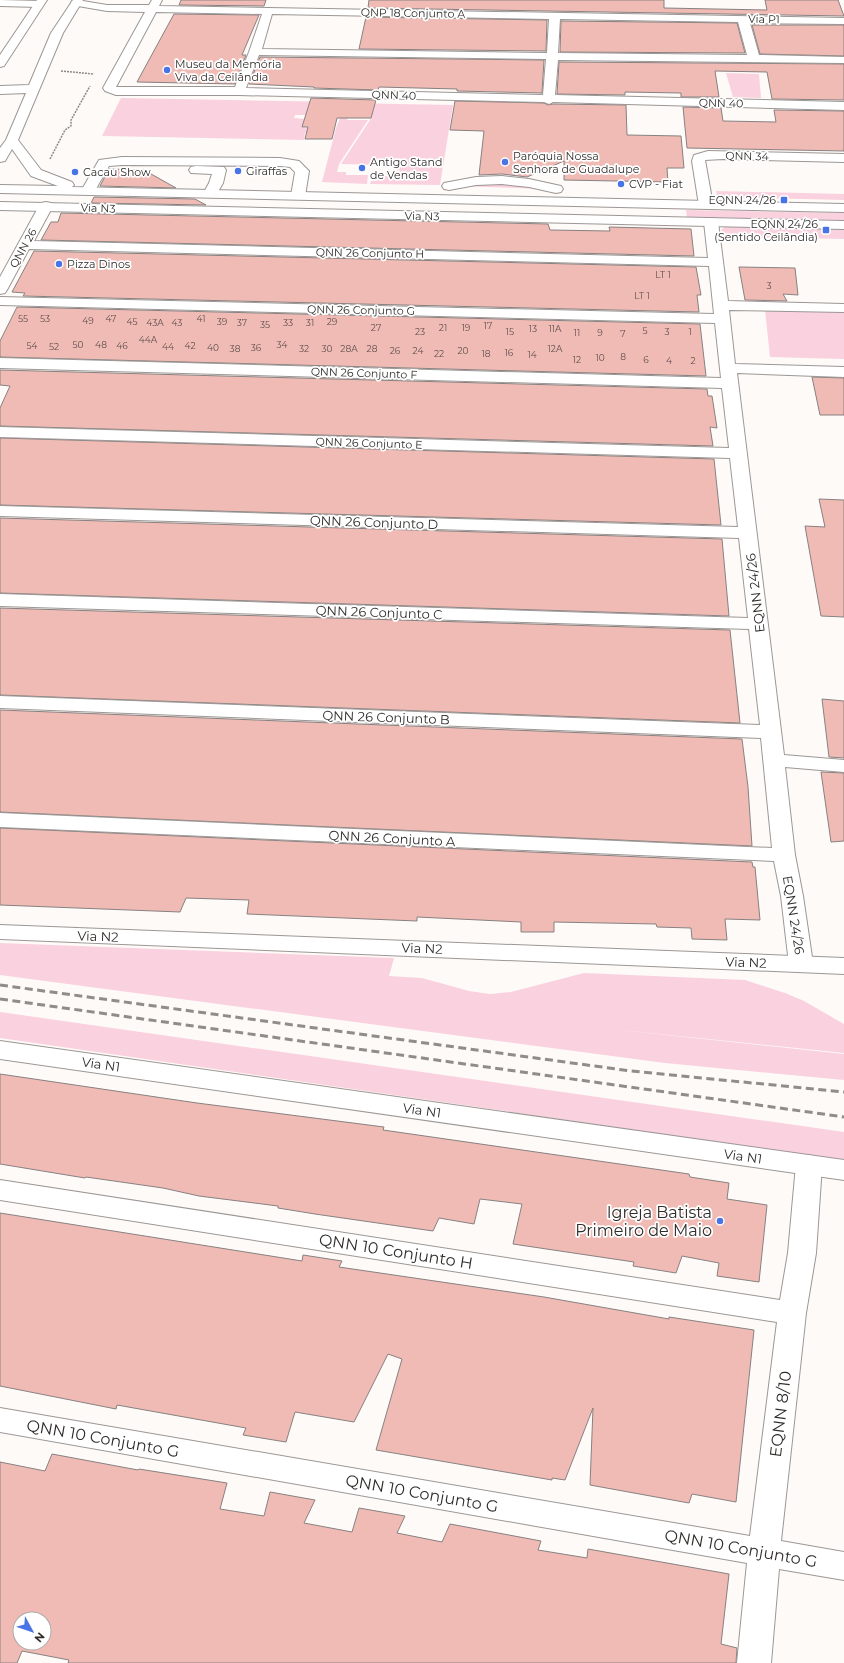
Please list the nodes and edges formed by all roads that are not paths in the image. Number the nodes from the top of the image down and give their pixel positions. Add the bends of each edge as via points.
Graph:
1 (77, 1) edge
2 (0, 3) edge
3 (39, 4) edge
4 (154, 4) edge
5 (107, 8) junction
6 (0, 9) edge
7 (268, 11) junction
8 (683, 14) joint
9 (68, 16) junction
10 (555, 16) junction
11 (743, 19) junction
12 (844, 20) edge
13 (255, 52) junction
14 (552, 55) junction
15 (754, 59) junction
16 (844, 60) edge
17 (0, 64) edge
18 (34, 88) junction
19 (0, 90) edge
20 (239, 91) junction
21 (549, 100) junction
22 (844, 106) edge
23 (12, 140) junction
24 (0, 158) edge
25 (844, 158) edge
26 (101, 169) junction
27 (448, 186) dead end
28 (0, 189) edge
29 (88, 191) junction
30 (210, 194) junction
31 (556, 195) junction
32 (304, 196) junction
33 (706, 205) junction
34 (0, 206) edge
35 (46, 206) junction
36 (844, 208) edge
37 (146, 209) junction
38 (360, 214) junction
39 (711, 222) junction
40 (844, 225) edge
41 (25, 245) junction
42 (716, 262) junction
43 (0, 290) edge
44 (0, 301) edge
45 (844, 308) edge
46 (721, 312) junction
47 (0, 363) edge
48 (844, 372) edge
49 (728, 376) junction
50 (0, 432) edge
51 (737, 454) junction
52 (0, 511) edge
53 (748, 533) junction
54 (0, 600) edge
55 (758, 624) junction
56 (0, 702) edge
57 (771, 732) junction
58 (774, 760) junction
59 (844, 766) edge
60 (0, 820) edge
61 (784, 855) junction
62 (0, 932) edge
63 (801, 964) junction
64 (844, 966) edge
65 (0, 1050) edge
66 (808, 1165) junction
67 (844, 1170) edge
68 (0, 1190) edge
69 (792, 1313) junction
70 (0, 1420) edge
71 (764, 1552) junction
72 (844, 1566) edge
73 (754, 1663) edge

1 - 5 street
1 - 9 street
2 - 3 street
3 - 6 street
3 - 17 street
4 - 5 street
4 - 7 street, QNP 18 Conjunto A
4 - 20 street, QNN 40 via 109,88 116,91
5 - 9 street
7 - 10 street, QNP 18 Conjunto A
7 - 13 street
8 - 10 street, QNP 18 Conjunto A
8 - 11 street, Via P1
9 - 18 street via 56,33
10 - 14 street
11 - 12 street, Via P1
11 - 15 street
13 - 14 street
13 - 20 street
14 - 15 street
14 - 21 street
15 - 16 street
18 - 19 street
18 - 23 street
20 - 21 street, QNN 40
21 - 22 street, QNN 40
23 - 24 street
23 - 29 street via 36,173
25 - 33 street, QNN 34 via 723,155 699,158
26 - 29 street
26 - 30 street via 219,170
26 - 32 street via 104,163 122,161 280,162 294,164 302,171
27 - 31 street via 474,181 504,180 526,182
28 - 29 street, Via N3
29 - 30 street, Via N3
30 - 32 street, Via N3
31 - 32 street, Via N3
31 - 33 street, Via N3
31 - 38 street via 473,204 364,202 346,207 347,211
32 - 37 street via 319,198 323,202 316,207 305,208 206,206
33 - 36 street, Via N3
34 - 35 street, Via N3
35 - 37 street, Via N3
35 - 41 street, QNN 26
37 - 38 street, Via N3
38 - 39 street, Via N3
39 - 40 street, Via N3
39 - 42 street, EQNN 24/26
41 - 42 street, QNN 26 Conjunto H
41 - 43 street, QNN 26
42 - 46 street, EQNN 24/26
44 - 46 street, QNN 26 Conjunto G
45 - 46 street, QNN 26 Conjunto G
46 - 49 street, EQNN 24/26
47 - 49 street, QNN 26 Conjunto F
48 - 49 street, QNN 26 Conjunto F
49 - 51 street, EQNN 24/26
50 - 51 street, QNN 26 Conjunto E
51 - 53 street, EQNN 24/26
52 - 53 street, QNN 26 Conjunto D
53 - 55 street, EQNN 24/26
54 - 55 street, QNN 26 Conjunto C
55 - 57 street, EQNN 24/26
56 - 57 street, QNN 26 Conjunto B
57 - 58 street, EQNN 24/26
58 - 59 street
58 - 61 street, EQNN 24/26
60 - 61 street, QNN 26 Conjunto A
61 - 63 street, EQNN 24/26
62 - 63 street, Via N2
63 - 64 street, Via N2
65 - 66 street, Via N1
66 - 67 street, Via N1
66 - 69 street, EQNN 8/10 via 802,1253
68 - 69 street, QNN 10 Conjunto H
69 - 71 street, EQNN 8/10
70 - 71 street, QNN 10 Conjunto G
71 - 72 street, QNN 10 Conjunto G
71 - 73 street, EQNN 8/10

